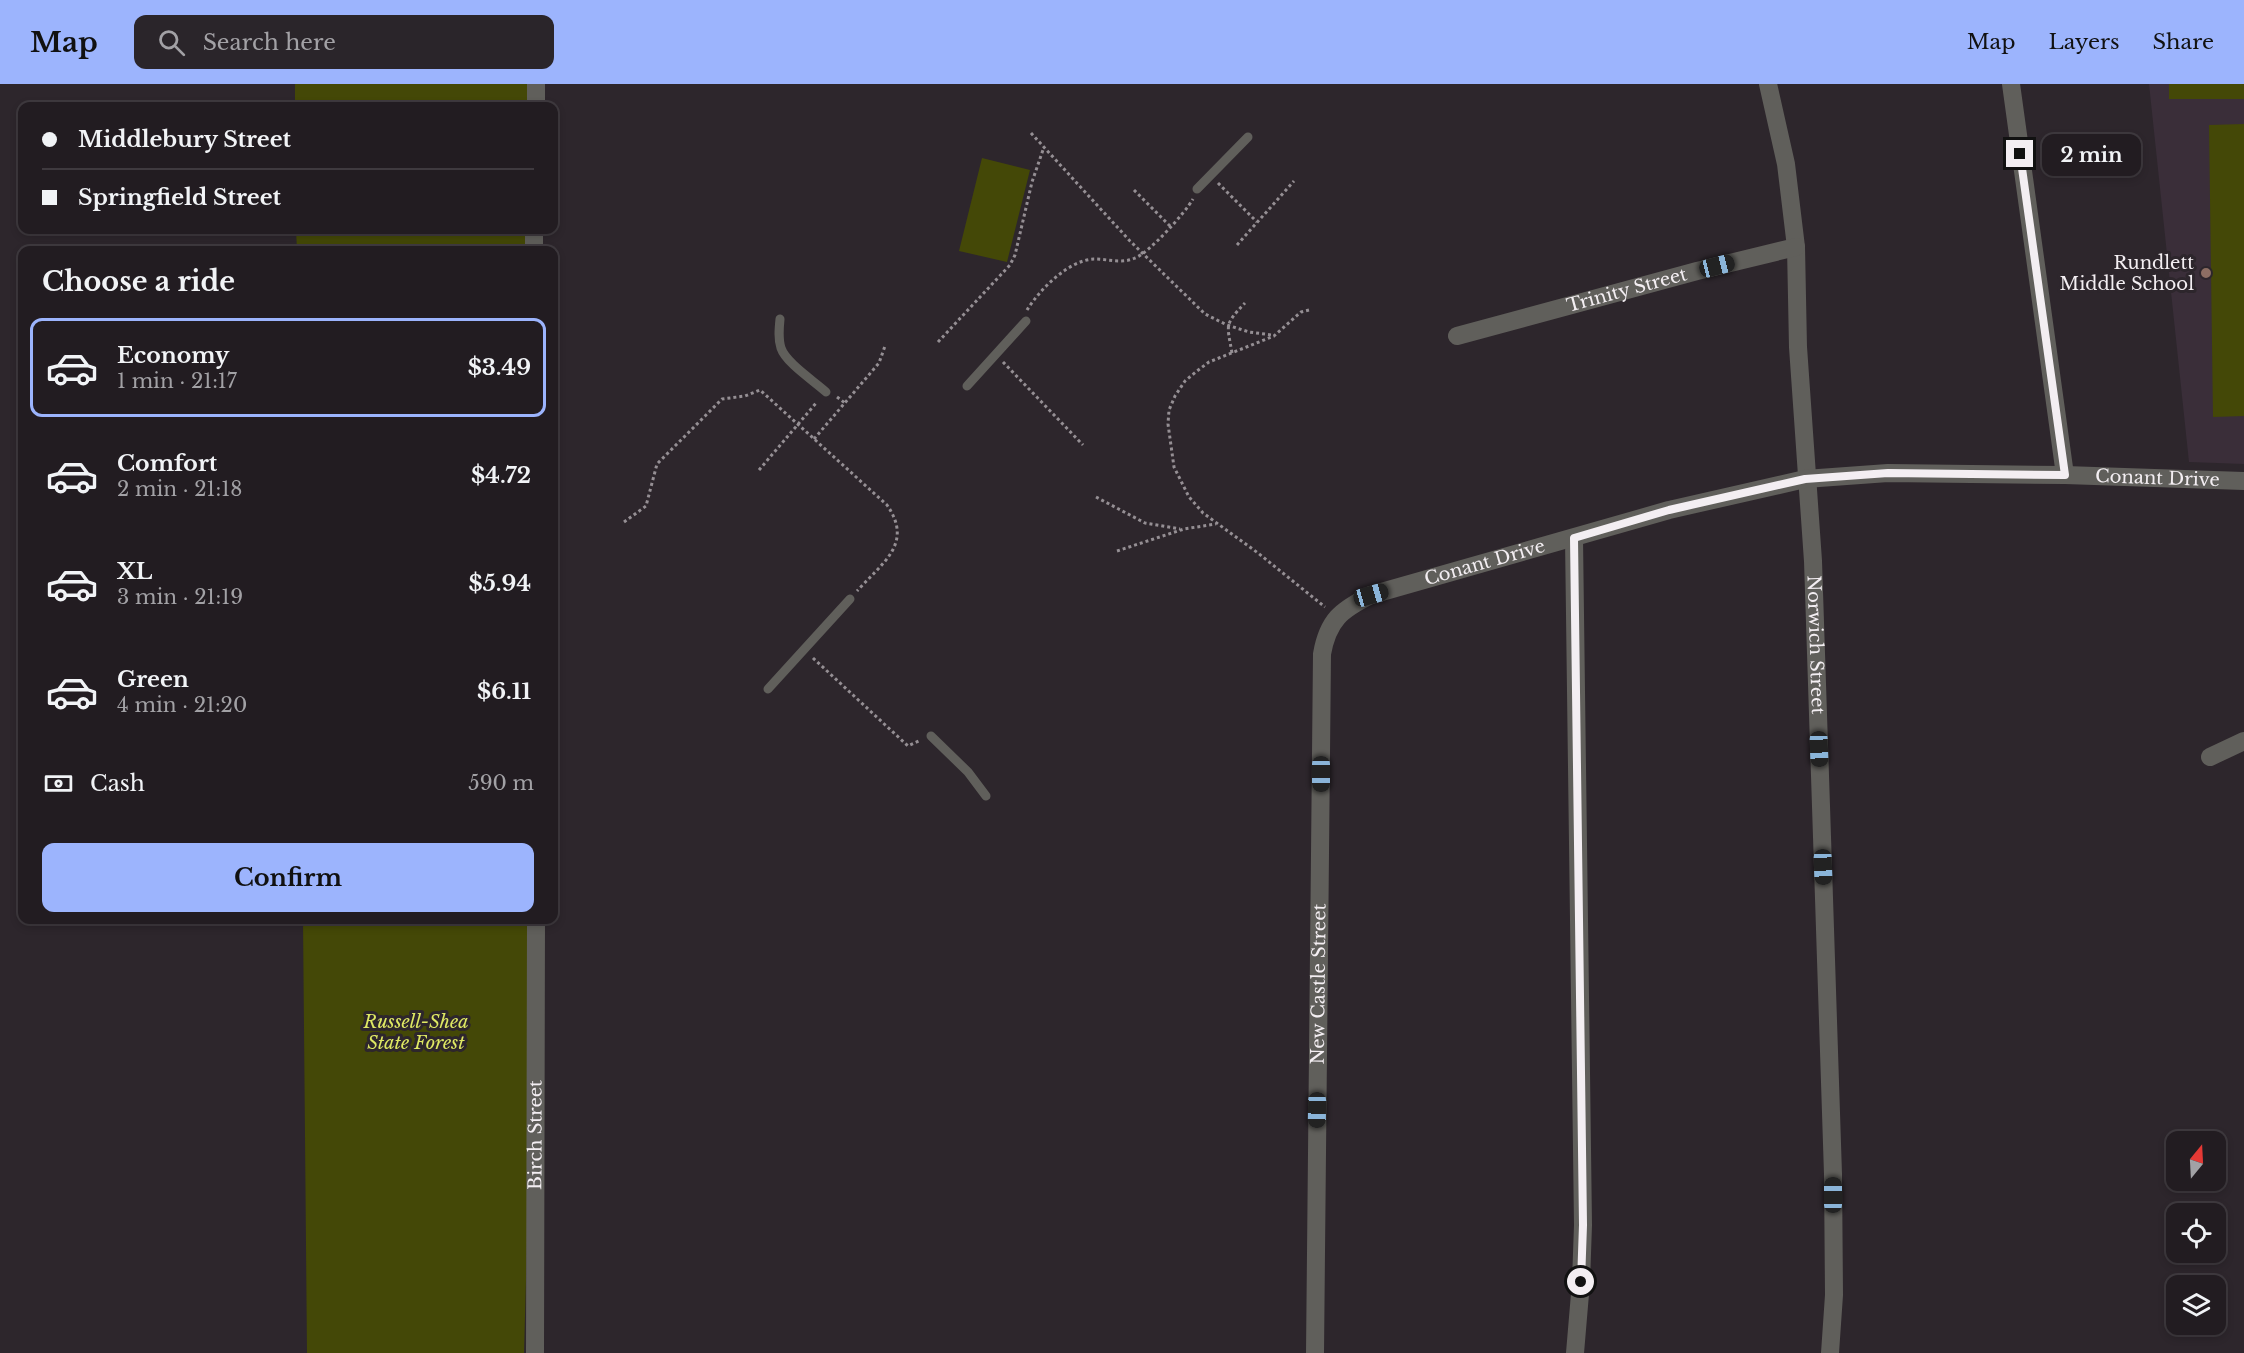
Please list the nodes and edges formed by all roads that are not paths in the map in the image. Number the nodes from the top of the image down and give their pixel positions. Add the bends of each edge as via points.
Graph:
1 (536, 84) edge
2 (1768, 84) edge
3 (2011, 84) edge
4 (536, 102) edge
5 (1248, 137) dead end
6 (1197, 189) road end
7 (1796, 246) junction
8 (780, 319) dead end
9 (1026, 321) road end
10 (1457, 336) dead end
11 (967, 386) dead end
12 (826, 392) dead end
13 (2065, 475) junction
14 (1805, 479) junction
15 (2244, 482) edge
16 (1574, 538) junction
17 (850, 599) road end
18 (1337, 618) joint
19 (768, 689) dead end
20 (931, 736) road end
21 (2244, 741) edge
22 (2210, 757) dead end
23 (986, 796) dead end
24 (536, 924) edge
25 (535, 1353) edge
26 (1315, 1353) edge
27 (1575, 1353) edge
28 (1830, 1353) edge

1 - 4 street
2 - 7 street, Norwich Street via 1786,164
3 - 13 street
5 - 6 lane
7 - 10 street, Trinity Street
7 - 14 street, Norwich Street
8 - 12 lane via 782,351
9 - 11 lane
13 - 14 street, Conant Drive via 1888,473
13 - 15 street, Conant Drive
14 - 16 street, Conant Drive via 1669,510
14 - 28 street, Norwich Street via 1813,561 1833,1163 1834,1295
16 - 18 street, Conant Drive via 1371,595
16 - 27 street via 1583,1225
17 - 19 lane
18 - 26 street, New Castle Street via 1326,635 1322,654
20 - 23 lane
21 - 22 street
24 - 25 street, Birch Street

